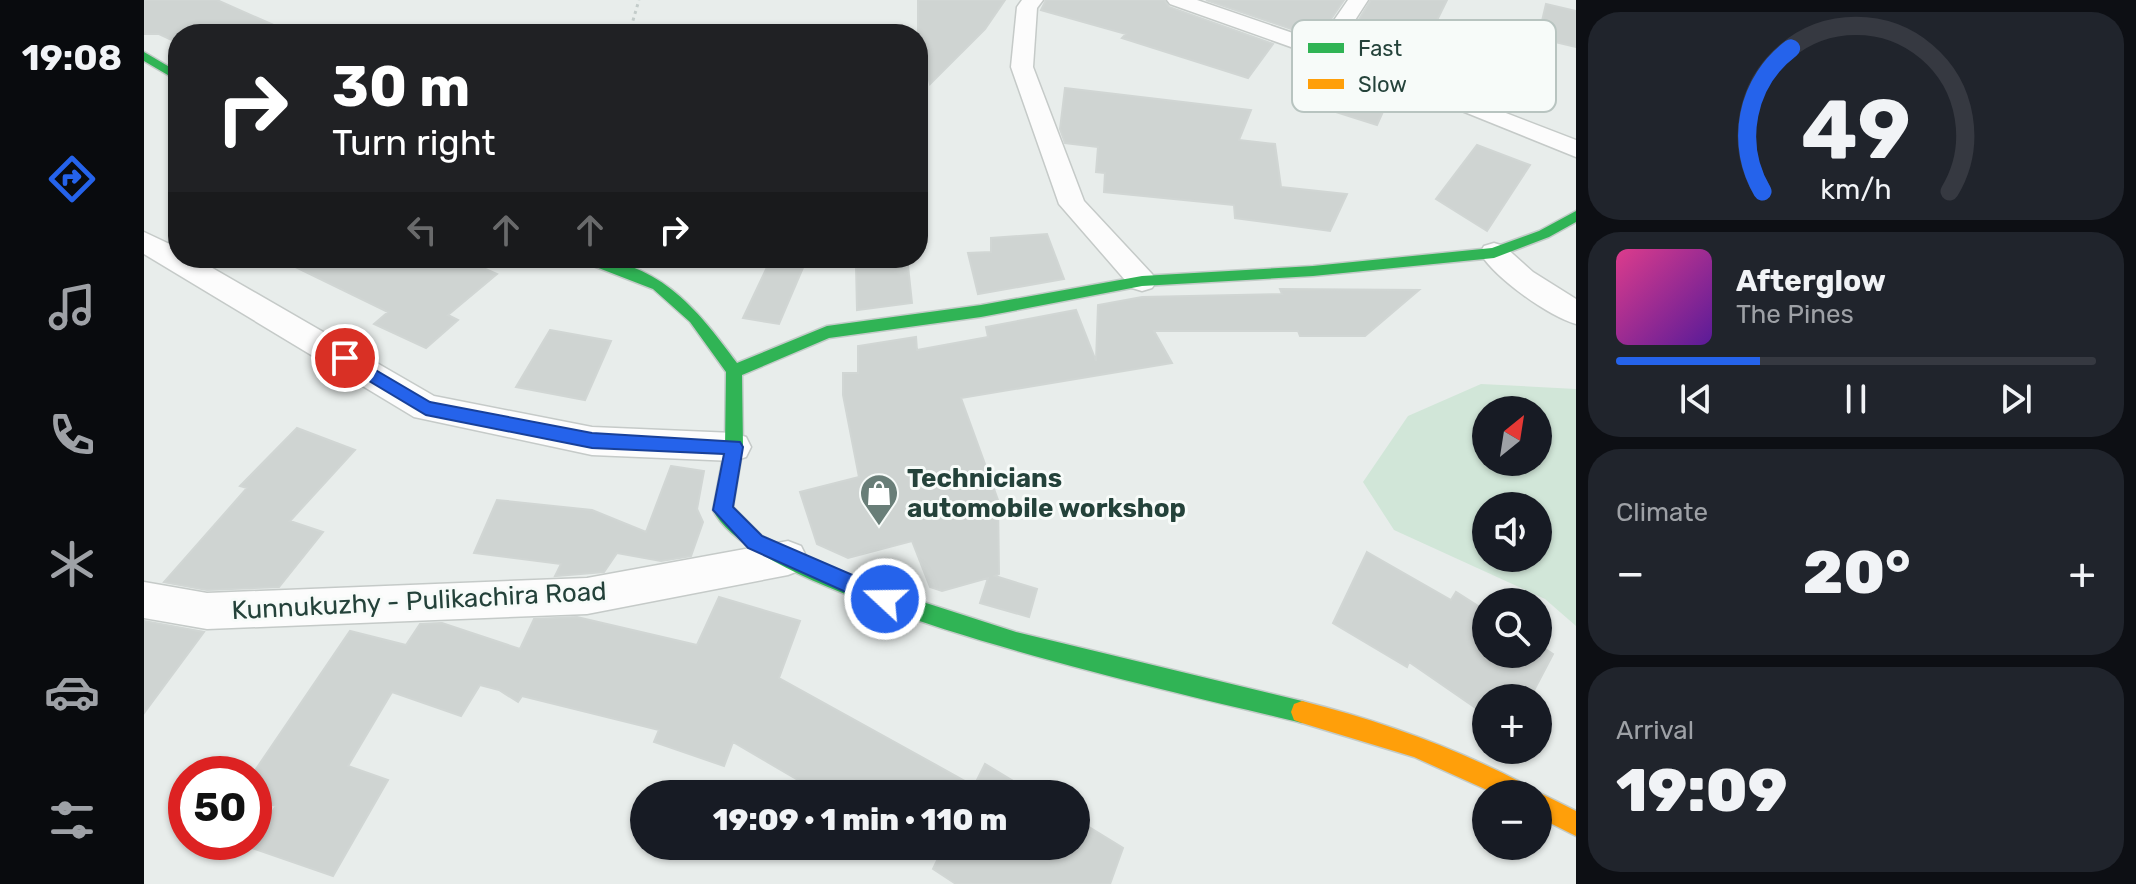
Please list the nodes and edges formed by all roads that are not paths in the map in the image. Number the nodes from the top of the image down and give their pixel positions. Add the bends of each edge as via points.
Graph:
1 (1033, 0) edge
2 (1177, 0) edge
3 (1358, 0) edge
4 (1345, 20) edge
5 (1292, 40) edge
6 (144, 56) edge
7 (168, 71) edge
8 (1481, 112) edge
9 (1576, 149) edge
10 (1576, 216) edge
11 (144, 241) edge
12 (1494, 253) junction
13 (168, 255) edge
14 (190, 268) edge
15 (614, 268) edge
16 (1142, 281) junction
17 (1576, 313) edge
18 (734, 371) junction
19 (734, 447) junction
20 (788, 558) junction
21 (144, 600) edge
22 (1494, 780) edge
23 (1552, 811) edge
24 (1576, 824) edge

1 - 16 street via 1027,7 1022,67 1039,122 1072,204
2 - 5 street
3 - 4 street
6 - 7 main road
8 - 9 street
10 - 12 main road
11 - 13 street
12 - 16 main road
12 - 17 street
14 - 19 street via 426,408 592,441
15 - 18 main road via 658,285 696,318
16 - 18 main road via 827,332
18 - 19 main road
19 - 20 main road via 723,510 755,542
20 - 21 street, Kunnukuzhy - Pulikachira Road via 587,596 207,611
20 - 22 main road via 860,591 1016,642 1365,727
23 - 24 main road

